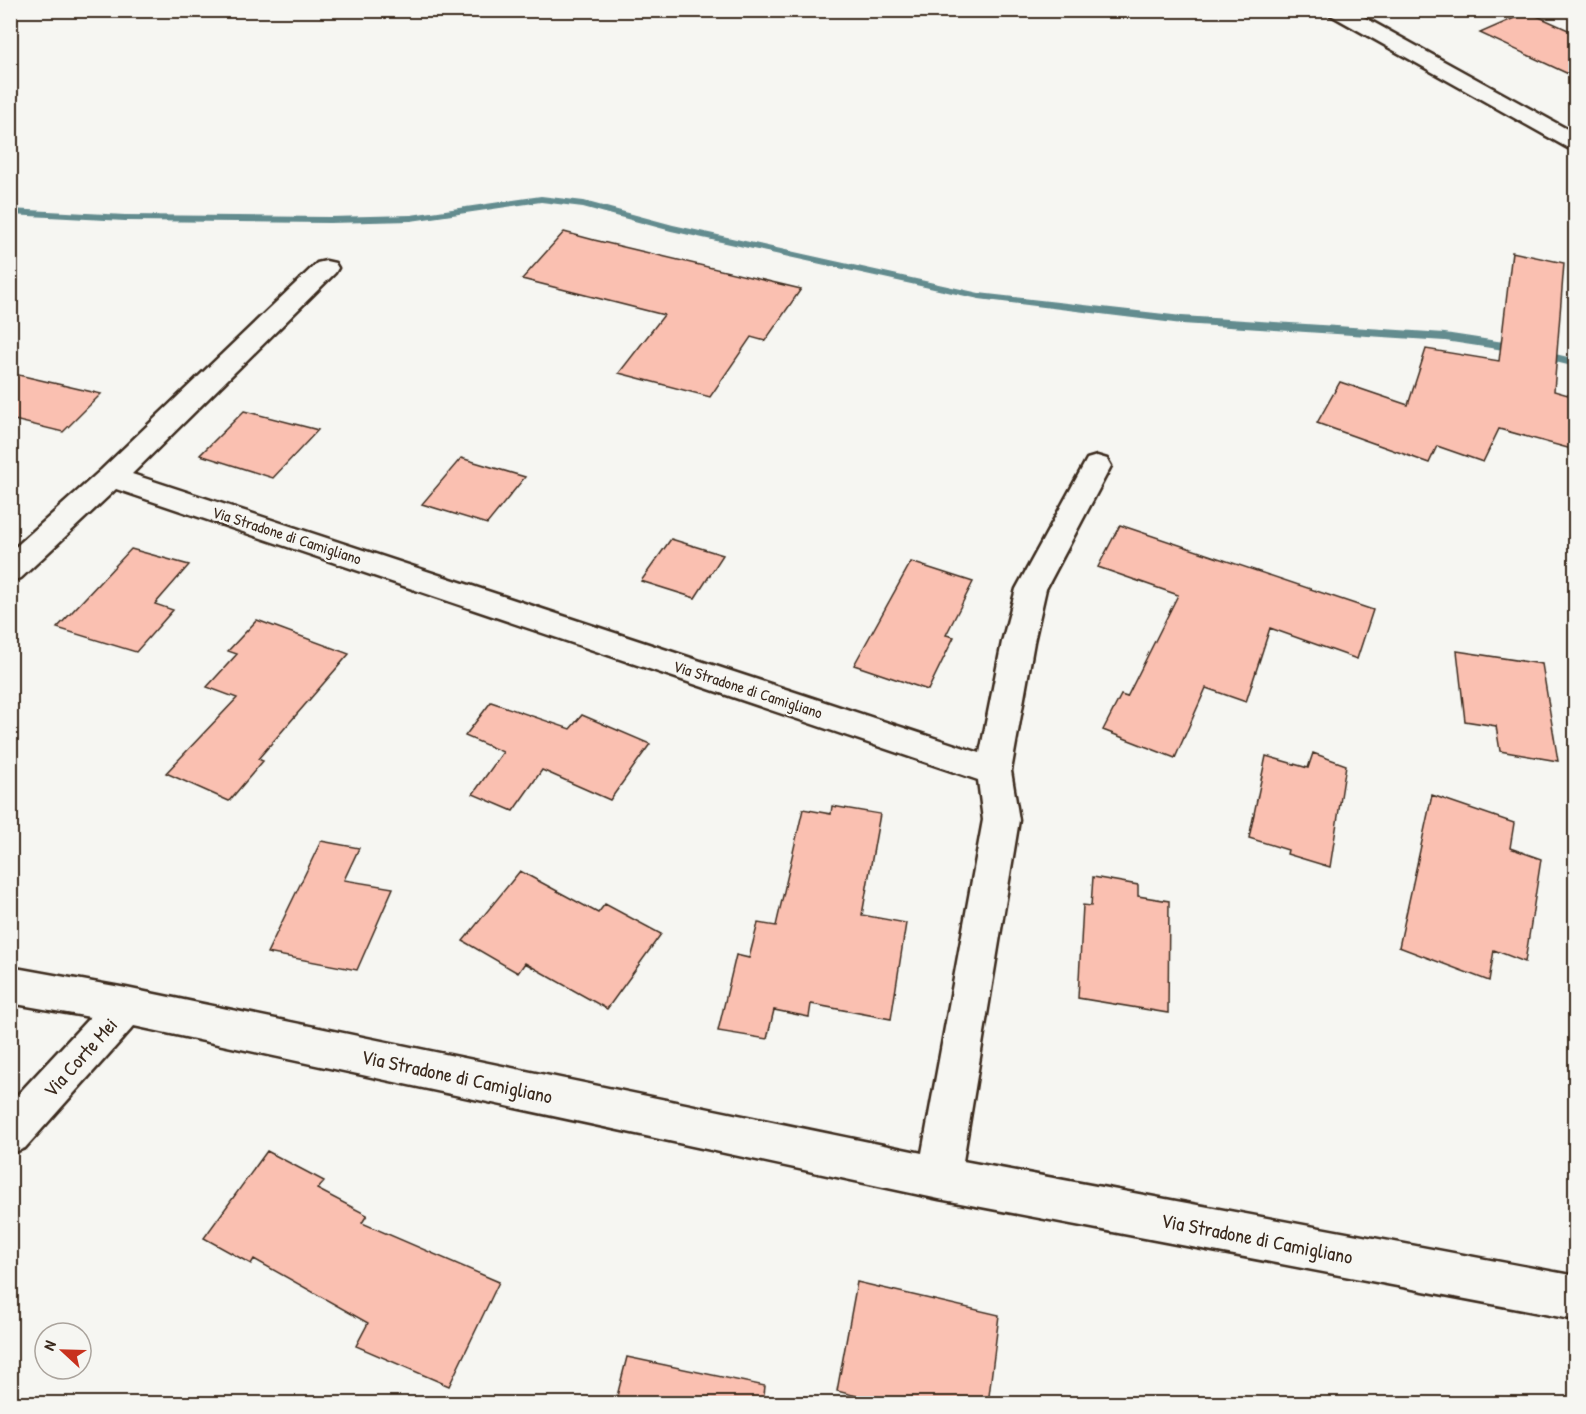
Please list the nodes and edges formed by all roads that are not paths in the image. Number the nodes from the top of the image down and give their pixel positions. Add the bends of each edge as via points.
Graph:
1 (1336, 10) edge
2 (1575, 143) edge
3 (326, 268) dead end
4 (1097, 466) dead end
5 (111, 477) junction
6 (10, 570) edge
7 (994, 771) junction
8 (10, 985) edge
9 (126, 1006) junction
10 (10, 1134) edge
11 (939, 1178) junction
12 (1575, 1298) edge

1 - 2 street
3 - 5 street
4 - 7 street via 1031,589
5 - 6 street
5 - 7 street, Via Stradone di Camigliano
7 - 11 street via 1001,820
8 - 9 street, Via Stradone di Camigliano
9 - 10 street, Via Corte Mei
9 - 11 street, Via Stradone di Camigliano
11 - 12 street, Via Stradone di Camigliano

